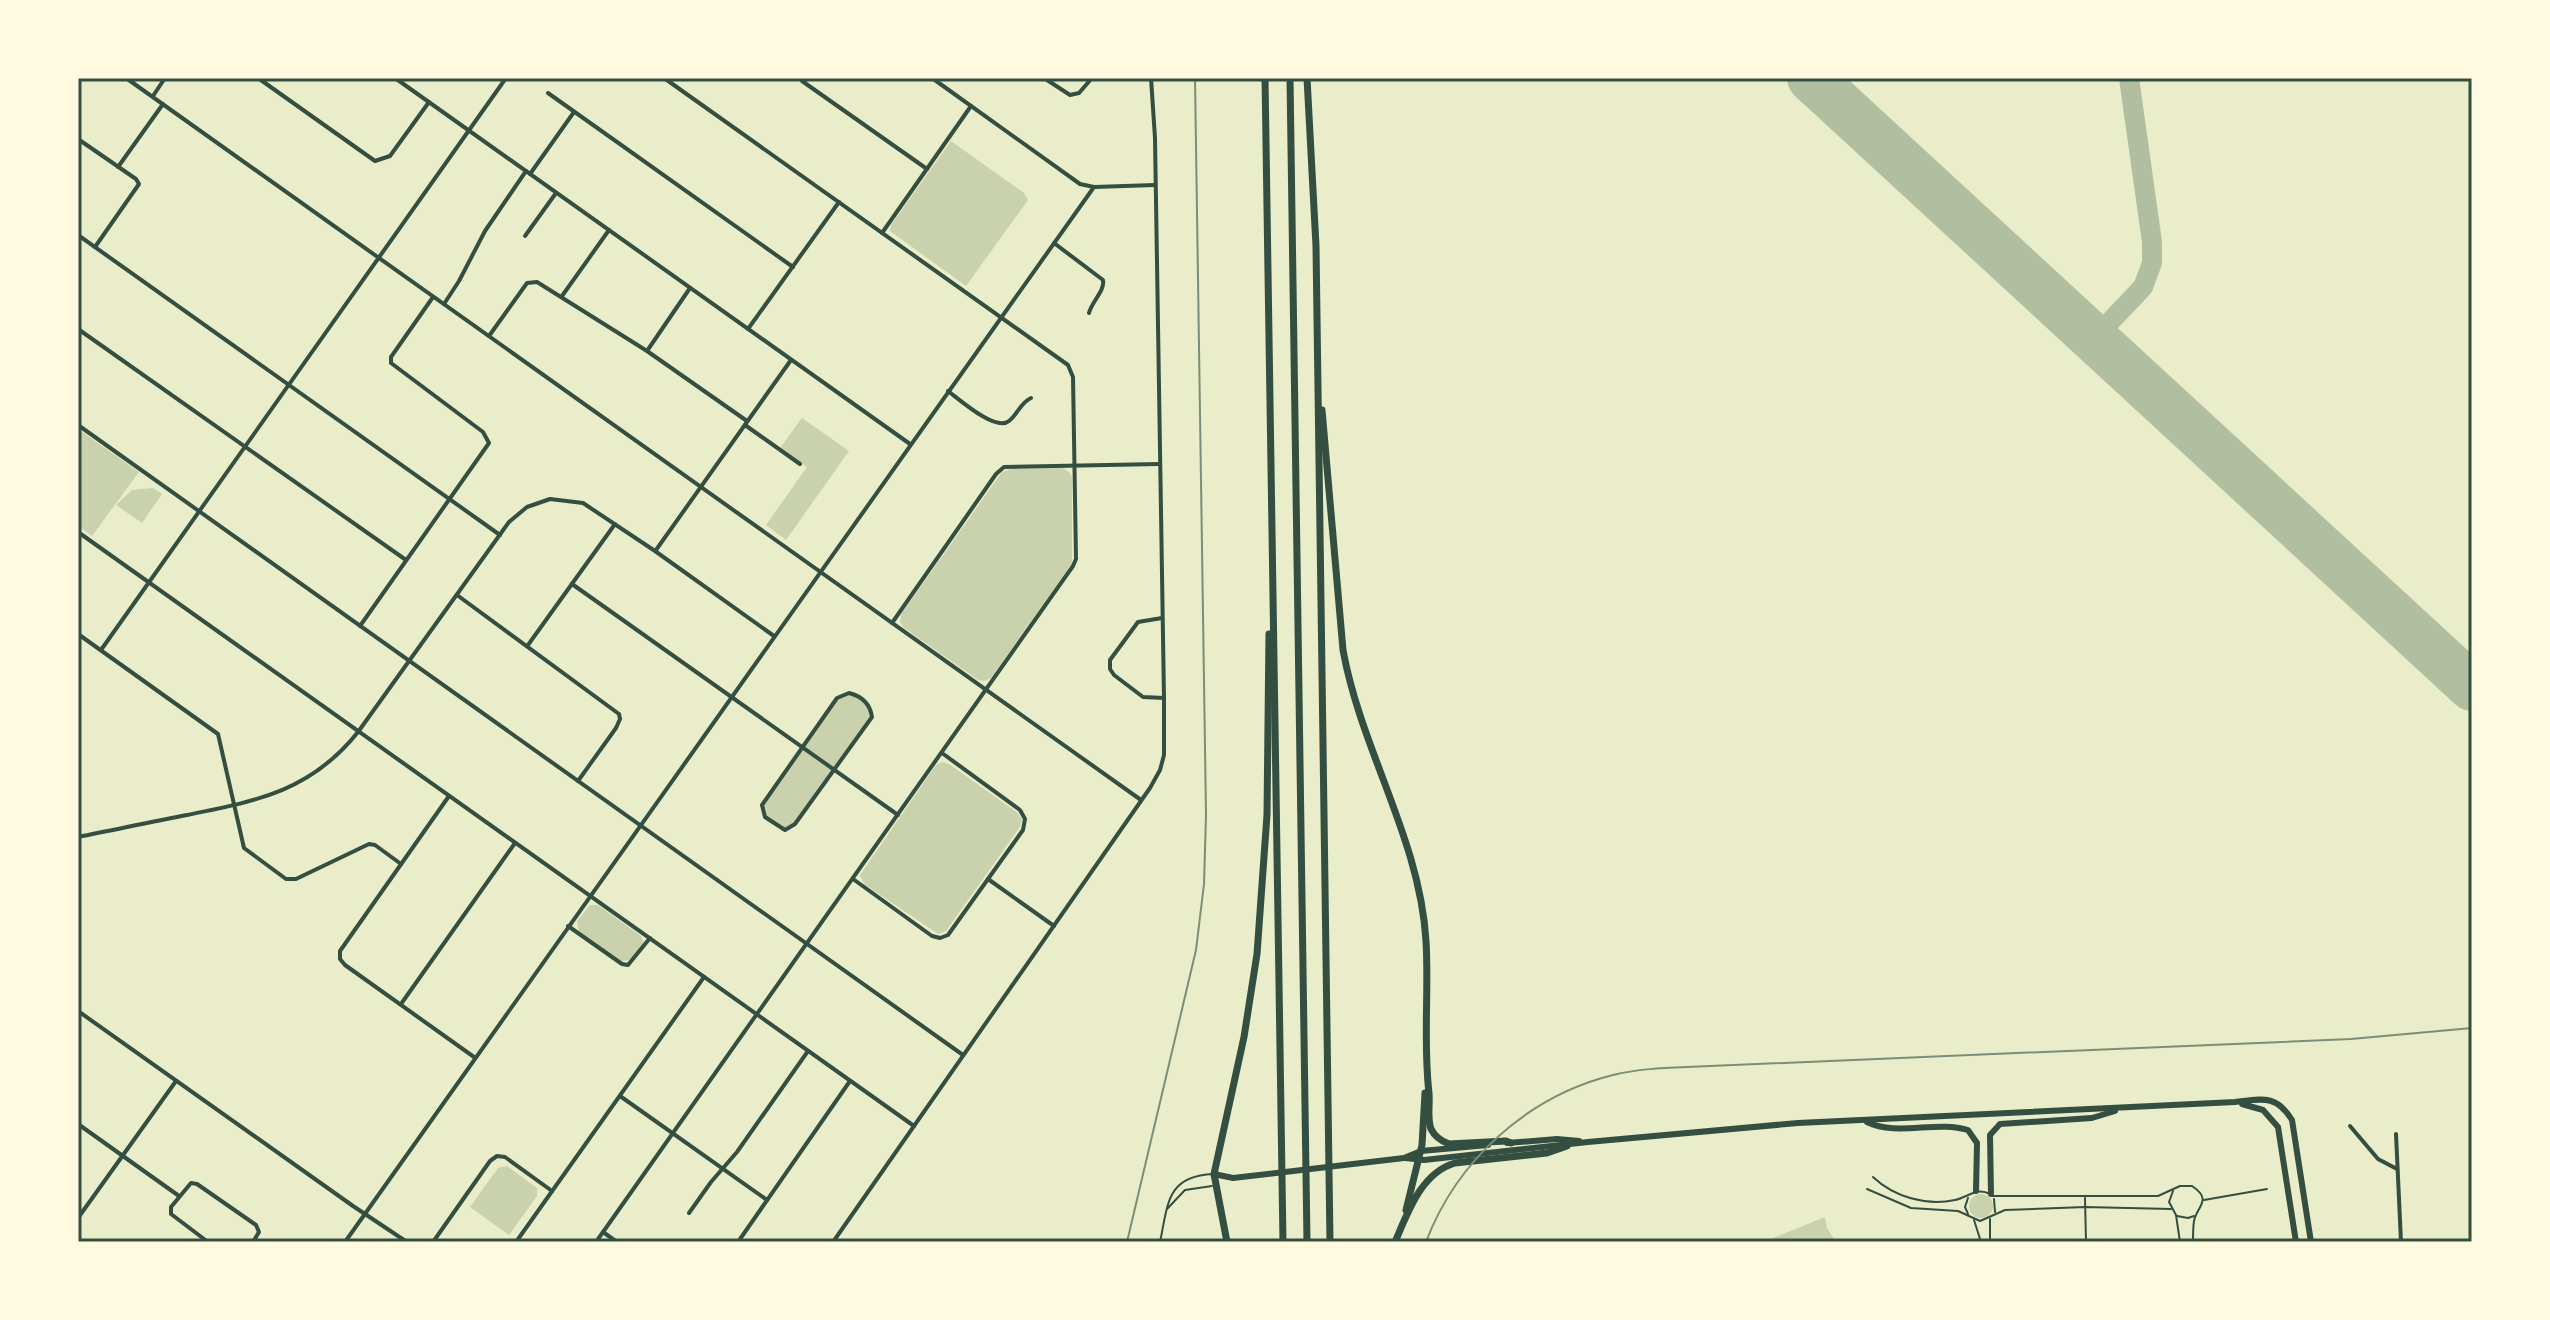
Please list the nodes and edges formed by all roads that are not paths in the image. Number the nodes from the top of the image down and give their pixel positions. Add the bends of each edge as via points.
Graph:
1 (126, 78) edge
2 (165, 78) edge
3 (258, 78) edge
4 (395, 78) edge
5 (506, 78) edge
6 (664, 78) edge
7 (932, 78) edge
8 (1044, 78) edge
9 (1092, 78) edge
10 (1265, 78) edge
11 (1290, 78) edge
12 (1307, 78) edge
13 (1152, 79) edge
14 (802, 81) dead end
15 (548, 93) dead end
16 (152, 97) junction
17 (429, 102) junction
18 (163, 104) junction
19 (971, 106) junction
20 (574, 112) junction
21 (469, 131) junction
22 (78, 139) edge
23 (118, 167) junction
24 (927, 169) junction
25 (528, 173) junction
26 (1155, 185) junction
27 (1094, 187) junction
28 (556, 193) junction
29 (839, 202) junction
30 (609, 230) junction
31 (882, 233) junction
32 (78, 235) edge
33 (525, 236) dead end
34 (1054, 243) junction
35 (95, 247) junction
36 (379, 258) junction
37 (793, 267) junction
38 (690, 288) junction
39 (562, 296) junction
40 (433, 297) junction
41 (444, 304) junction
42 (1089, 313) dead end
43 (1001, 317) junction
44 (78, 329) edge
45 (748, 329) junction
46 (489, 336) junction
47 (647, 351) junction
48 (791, 360) junction
49 (1317, 360) junction
50 (289, 385) junction
51 (948, 391) junction
52 (1031, 398) dead end
53 (746, 423) junction
54 (78, 425) edge
55 (910, 444) junction
56 (245, 447) junction
57 (800, 464) dead end
58 (1159, 464) junction
59 (1074, 465) junction
60 (701, 487) junction
61 (450, 500) junction
62 (199, 511) junction
63 (1272, 516) junction
64 (615, 524) junction
65 (78, 532) edge
66 (500, 535) junction
67 (655, 551) junction
68 (406, 560) junction
69 (820, 571) junction
70 (149, 583) junction
71 (572, 584) junction
72 (457, 595) junction
73 (1162, 618) junction
74 (892, 623) junction
75 (360, 626) junction
76 (78, 634) edge
77 (774, 636) junction
78 (527, 646) junction
79 (101, 650) junction
80 (409, 662) junction
81 (986, 690) junction
82 (731, 697) junction
83 (1164, 698) junction
84 (358, 732) junction
85 (803, 748) junction
86 (942, 753) junction
87 (834, 771) junction
88 (578, 781) junction
89 (449, 796) junction
90 (1141, 800) junction
91 (234, 806) junction
92 (898, 815) junction
93 (639, 825) junction
94 (78, 837) edge
95 (515, 843) junction
96 (401, 864) junction
97 (853, 879) junction
98 (988, 879) junction
99 (589, 895) junction
100 (568, 926) junction
101 (1054, 926) junction
102 (650, 938) junction
103 (807, 944) junction
104 (704, 977) junction
105 (401, 1004) junction
106 (78, 1011) edge
107 (757, 1015) junction
108 (808, 1051) junction
109 (963, 1055) junction
110 (474, 1057) junction
111 (176, 1081) junction
112 (850, 1081) junction
113 (1426, 1082) junction
114 (620, 1096) junction
115 (2235, 1102) junction
116 (2126, 1108) junction
117 (1864, 1120) junction
118 (78, 1124) edge
119 (914, 1126) junction
120 (2350, 1126) dead end
121 (672, 1134) junction
122 (2396, 1134) dead end
123 (1506, 1142) joint
124 (1588, 1142) junction
125 (1483, 1144) junction
126 (1567, 1146) joint
127 (1421, 1151) junction
128 (123, 1156) junction
129 (1405, 1158) junction
130 (1472, 1158) junction
131 (1419, 1161) junction
132 (723, 1168) junction
133 (2397, 1169) junction
134 (1214, 1174) junction
135 (1873, 1177) dead end
136 (1236, 1178) junction
137 (1217, 1185) junction
138 (1867, 1189) dead end
139 (2174, 1189) junction
140 (2267, 1189) dead end
141 (552, 1191) junction
142 (1976, 1191) junction
143 (1992, 1195) junction
144 (179, 1196) junction
145 (1968, 1196) junction
146 (2085, 1197) junction
147 (767, 1200) junction
148 (2203, 1200) junction
149 (2085, 1207) junction
150 (1167, 1209) junction
151 (2171, 1209) junction
152 (364, 1213) junction
153 (689, 1213) dead end
154 (1994, 1214) junction
155 (2176, 1215) junction
156 (2194, 1216) junction
157 (1969, 1217) junction
158 (78, 1218) edge
159 (1990, 1218) junction
160 (1974, 1220) junction
161 (603, 1232) junction
162 (1396, 1238) edge
163 (208, 1242) edge
164 (253, 1242) edge
165 (345, 1242) edge
166 (407, 1242) edge
167 (433, 1242) edge
168 (516, 1242) edge
169 (596, 1242) edge
170 (617, 1242) edge
171 (738, 1242) edge
172 (833, 1242) edge
173 (1160, 1242) edge
174 (1227, 1242) edge
175 (1283, 1242) edge
176 (1307, 1242) edge
177 (1330, 1242) edge
178 (1981, 1242) edge
179 (1990, 1242) edge
180 (2086, 1242) edge
181 (2180, 1242) edge
182 (2193, 1242) edge
183 (2296, 1242) edge
184 (2311, 1242) edge
185 (2401, 1242) edge

1 - 16 street
2 - 16 street
3 - 17 street via 375,161 390,156
4 - 17 street
5 - 21 street
6 - 29 street
7 - 19 street
8 - 9 street via 1070,95
10 - 63 highway
11 - 176 highway
12 - 49 highway
13 - 26 street
14 - 24 street
15 - 20 street
16 - 18 street
17 - 21 street
18 - 23 street
18 - 36 street
19 - 24 street
19 - 27 street via 1080,184
20 - 25 street
20 - 37 street
21 - 25 street
21 - 36 street
22 - 23 street
23 - 35 street via 136,179 138,187
24 - 31 street
25 - 28 street
25 - 41 street via 485,231
26 - 27 street
26 - 58 street
27 - 34 street
28 - 30 street
28 - 33 street
29 - 31 street
29 - 37 street
30 - 38 street
30 - 39 street
31 - 43 street
32 - 35 street
34 - 42 street via 1103,280
34 - 43 street
35 - 50 street
36 - 40 street
36 - 50 street
37 - 45 street
38 - 45 street
38 - 47 street
39 - 46 street via 537,282 527,283
39 - 47 street
40 - 41 street
40 - 61 street via 390,359 396,369 489,438
41 - 46 street
43 - 51 street
43 - 59 street via 1072,373
44 - 56 street
45 - 48 street
46 - 60 street
47 - 53 street
48 - 53 street
48 - 55 street
49 - 113 highway via 1348,679 1417,879 1426,941
49 - 177 highway
50 - 56 street
50 - 61 street
51 - 52 street via 999,424 1009,422
51 - 55 street
53 - 57 street
53 - 60 street
54 - 62 street
55 - 69 street
56 - 62 street
56 - 68 street
58 - 59 street
58 - 73 street
59 - 74 street via 1000,470
59 - 81 street via 1075,563
60 - 67 street
60 - 69 street
61 - 66 street
61 - 68 street
62 - 70 street
62 - 75 street
63 - 134 highway via 1267,815 1257,954
63 - 175 highway
64 - 66 street via 583,503 550,499 517,514
64 - 67 street
64 - 71 street
65 - 70 street
66 - 72 street
67 - 77 street
68 - 75 street
69 - 74 street
69 - 77 street
70 - 79 street
70 - 84 street
71 - 78 street
71 - 82 street
72 - 78 street
72 - 80 street
73 - 83 street
73 - 83 street via 1138,622 1110,660 1110,669 1143,697
74 - 81 street
75 - 80 street
76 - 79 street
77 - 82 street
78 - 88 street via 619,714 616,728
79 - 91 street via 218,734
80 - 84 street
80 - 88 street
81 - 86 street
81 - 90 street
82 - 85 street
82 - 93 street
83 - 90 street via 1163,758
84 - 89 street
84 - 91 street via 306,779 281,793
85 - 87 street
85 - 87 street via 839,696 861,698 872,717
85 - 87 street via 762,805 771,822 791,829
86 - 92 street
86 - 98 street via 1024,816 1023,830
87 - 92 street
88 - 93 street
89 - 95 street
89 - 96 street
90 - 101 street
91 - 94 street
91 - 96 street via 244,848 286,879 369,844
92 - 97 street
93 - 99 street
93 - 103 street
95 - 99 street
95 - 105 street
96 - 105 street via 340,951 345,965
97 - 98 street via 940,938 948,935
97 - 103 street
98 - 101 street
99 - 100 street
99 - 102 street
100 - 102 street via 628,965
100 - 110 street
101 - 109 street
102 - 104 street
103 - 107 street
103 - 109 street
104 - 107 street
104 - 114 street
105 - 110 street
106 - 111 street
107 - 108 street
107 - 121 street
108 - 112 street
108 - 132 street
109 - 119 street
110 - 152 street
111 - 128 street
111 - 152 street
112 - 119 street
112 - 147 street
113 - 125 highway via 1433,1133 1449,1144
113 - 127 highway
114 - 121 street
114 - 141 street
115 - 116 main road
115 - 183 main road via 2263,1110 2274,1120
115 - 184 main road via 2273,1101 2286,1111
116 - 117 main road
116 - 143 main road via 2092,1118 1999,1125 1990,1135
117 - 124 main road
117 - 142 main road via 1885,1127 1968,1130 1977,1143
118 - 128 street
119 - 172 street
120 - 133 street via 2378,1159
121 - 132 street
121 - 161 street
122 - 133 street
123 - 124 main road
123 - 125 highway
124 - 126 main road
125 - 127 main road
126 - 130 highway via 1547,1153
127 - 129 main road
127 - 131 highway
128 - 144 street
128 - 158 street
129 - 131 main road
129 - 136 main road
130 - 131 main road
130 - 162 highway via 1429,1178
131 - 162 highway
132 - 147 street
132 - 153 street
133 - 185 street
134 - 136 main road
134 - 137 highway
134 - 150 lane via 1180,1183
135 - 145 lane via 1913,1199 1946,1202
136 - 137 main road
137 - 150 lane via 1185,1190
137 - 174 highway
138 - 157 lane via 1911,1208 1958,1211
139 - 146 lane via 2158,1196
139 - 148 lane via 2192,1186
139 - 151 lane
140 - 148 lane
141 - 167 street via 497,1156
141 - 168 street
142 - 143 lane
142 - 145 lane
143 - 146 lane
143 - 154 lane
144 - 163 street via 172,1216
144 - 164 street via 188,1184 197,1184 256,1225 259,1232
145 - 157 lane
146 - 149 lane
147 - 171 street
148 - 156 lane
149 - 151 lane
149 - 154 lane
149 - 180 lane
150 - 173 lane
151 - 155 lane
152 - 165 street
152 - 166 street
154 - 159 lane
155 - 156 lane
155 - 181 lane
156 - 182 lane
157 - 160 lane
159 - 160 lane
159 - 179 lane
160 - 178 lane
161 - 169 street
161 - 170 street

